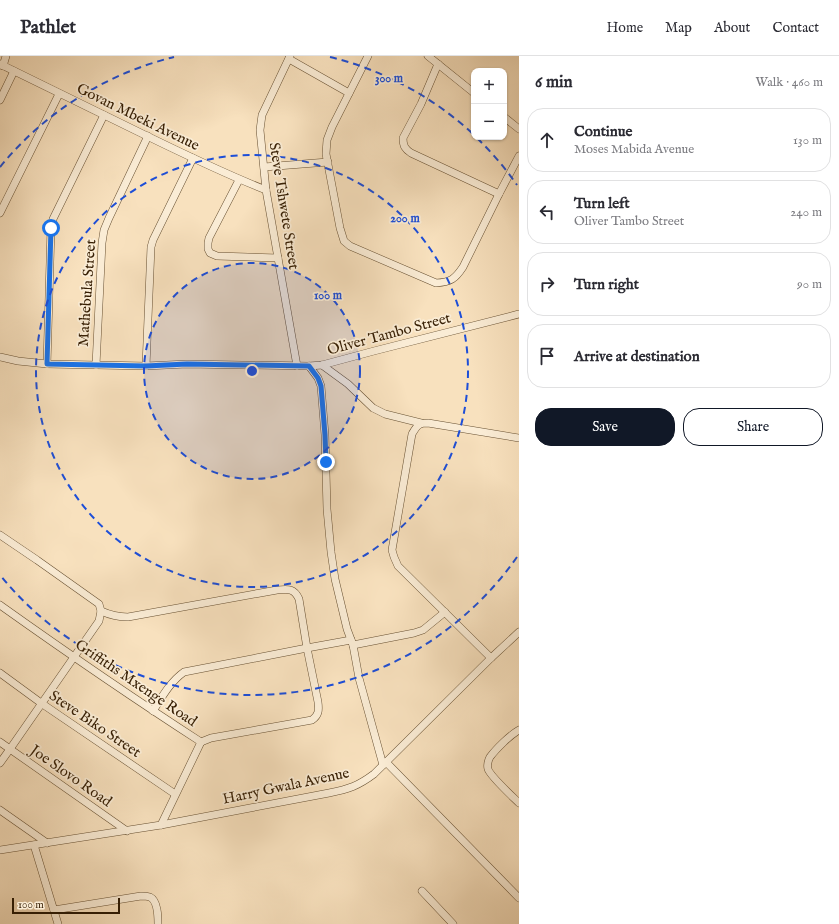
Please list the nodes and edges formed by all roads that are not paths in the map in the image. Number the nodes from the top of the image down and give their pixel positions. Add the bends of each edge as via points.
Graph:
1 (6, 56) edge
2 (368, 56) edge
3 (428, 56) edge
4 (289, 57) edge
5 (438, 64) junction
6 (2, 65) edge
7 (14, 71) junction
8 (471, 91) edge
9 (349, 93) junction
10 (59, 94) junction
11 (0, 100) edge
12 (104, 115) junction
13 (507, 120) edge
14 (519, 130) edge
15 (148, 136) junction
16 (519, 156) edge
17 (193, 158) junction
18 (328, 162) junction
19 (264, 167) junction
20 (239, 180) junction
21 (266, 190) junction
22 (498, 194) junction
23 (0, 213) edge
24 (278, 258) junction
25 (519, 314) edge
26 (0, 357) edge
27 (47, 364) junction
28 (96, 365) junction
29 (322, 365) junction
30 (146, 366) junction
31 (297, 366) junction
32 (309, 366) junction
33 (421, 423) junction
34 (519, 438) edge
35 (0, 535) edge
36 (0, 605) edge
37 (101, 611) junction
38 (445, 612) junction
39 (519, 632) edge
40 (352, 643) junction
41 (307, 648) junction
42 (74, 657) junction
43 (491, 658) junction
44 (0, 673) edge
45 (42, 703) junction
46 (153, 711) junction
47 (519, 730) edge
48 (0, 742) edge
49 (201, 742) junction
50 (10, 749) junction
51 (0, 763) edge
52 (384, 764) junction
53 (175, 794) junction
54 (519, 803) edge
55 (0, 810) edge
56 (161, 825) junction
57 (127, 830) junction
58 (47, 843) junction
59 (34, 845) junction
60 (0, 850) edge
61 (422, 892) dead end
62 (519, 898) edge
63 (54, 910) junction
64 (58, 924) edge
65 (158, 924) edge
66 (453, 924) edge

1 - 6 street
2 - 9 street
3 - 5 street
4 - 9 street
4 - 19 street, Steve Tshwete Street via 262,116 260,130
5 - 8 street
5 - 22 street via 403,138 405,150
6 - 7 street, Govan Mbeki Avenue
7 - 10 street, Govan Mbeki Avenue
7 - 11 street
9 - 18 street via 327,140
10 - 12 street, Govan Mbeki Avenue
10 - 23 street
12 - 15 street, Govan Mbeki Avenue
12 - 27 street via 53,219
13 - 14 street
15 - 17 street, Govan Mbeki Avenue
15 - 28 street, Mathebula Street via 104,230
16 - 22 street
17 - 20 street, Govan Mbeki Avenue
17 - 30 street via 151,247
18 - 19 street
18 - 22 street via 344,241 350,246 436,283 448,282 457,277
19 - 21 street, Steve Tshwete Street
20 - 21 street, Govan Mbeki Avenue
20 - 24 street via 209,238 208,249 217,256
21 - 24 street, Steve Tshwete Street
24 - 31 street, Steve Tshwete Street
25 - 29 street, Oliver Tambo Street
26 - 27 street, Oliver Tambo Street
27 - 28 street, Oliver Tambo Street
28 - 30 street, Oliver Tambo Street
29 - 32 street, Oliver Tambo Street
29 - 33 street via 374,408 385,414
30 - 31 street, Oliver Tambo Street
31 - 32 street, Oliver Tambo Street
32 - 40 street via 321,386 331,552 335,579
33 - 34 street
33 - 38 street via 412,434 392,550 398,566
35 - 37 street via 99,604
36 - 42 street, Griffiths Mxenge Road
37 - 41 street via 113,616 128,617 277,590 292,590 299,599
37 - 42 street via 99,621
38 - 40 street via 422,630 414,633
38 - 43 street
39 - 43 street, Harry Gwala Avenue
40 - 41 street
40 - 52 street via 359,678
41 - 46 street via 184,672 171,683
41 - 49 street via 319,708 316,717 312,720
42 - 45 street
42 - 46 street, Griffiths Mxenge Road
43 - 52 street, Harry Gwala Avenue
44 - 45 street, Steve Biko Street
45 - 50 street
45 - 53 street, Steve Biko Street
46 - 49 street, Griffiths Mxenge Road
47 - 54 street via 497,749 487,764 492,776
48 - 50 street, Joe Slovo Road
49 - 53 street, Griffiths Mxenge Road
50 - 51 street
50 - 57 street, Joe Slovo Road
52 - 56 street, Harry Gwala Avenue via 374,774 350,788
52 - 62 street
53 - 56 street, Griffiths Mxenge Road
55 - 58 street
56 - 57 street, Harry Gwala Avenue
57 - 58 street, Harry Gwala Avenue
58 - 59 street, Harry Gwala Avenue
59 - 60 street, Harry Gwala Avenue
59 - 63 street
61 - 66 street
63 - 64 street
63 - 65 street via 145,896 154,899 156,903

